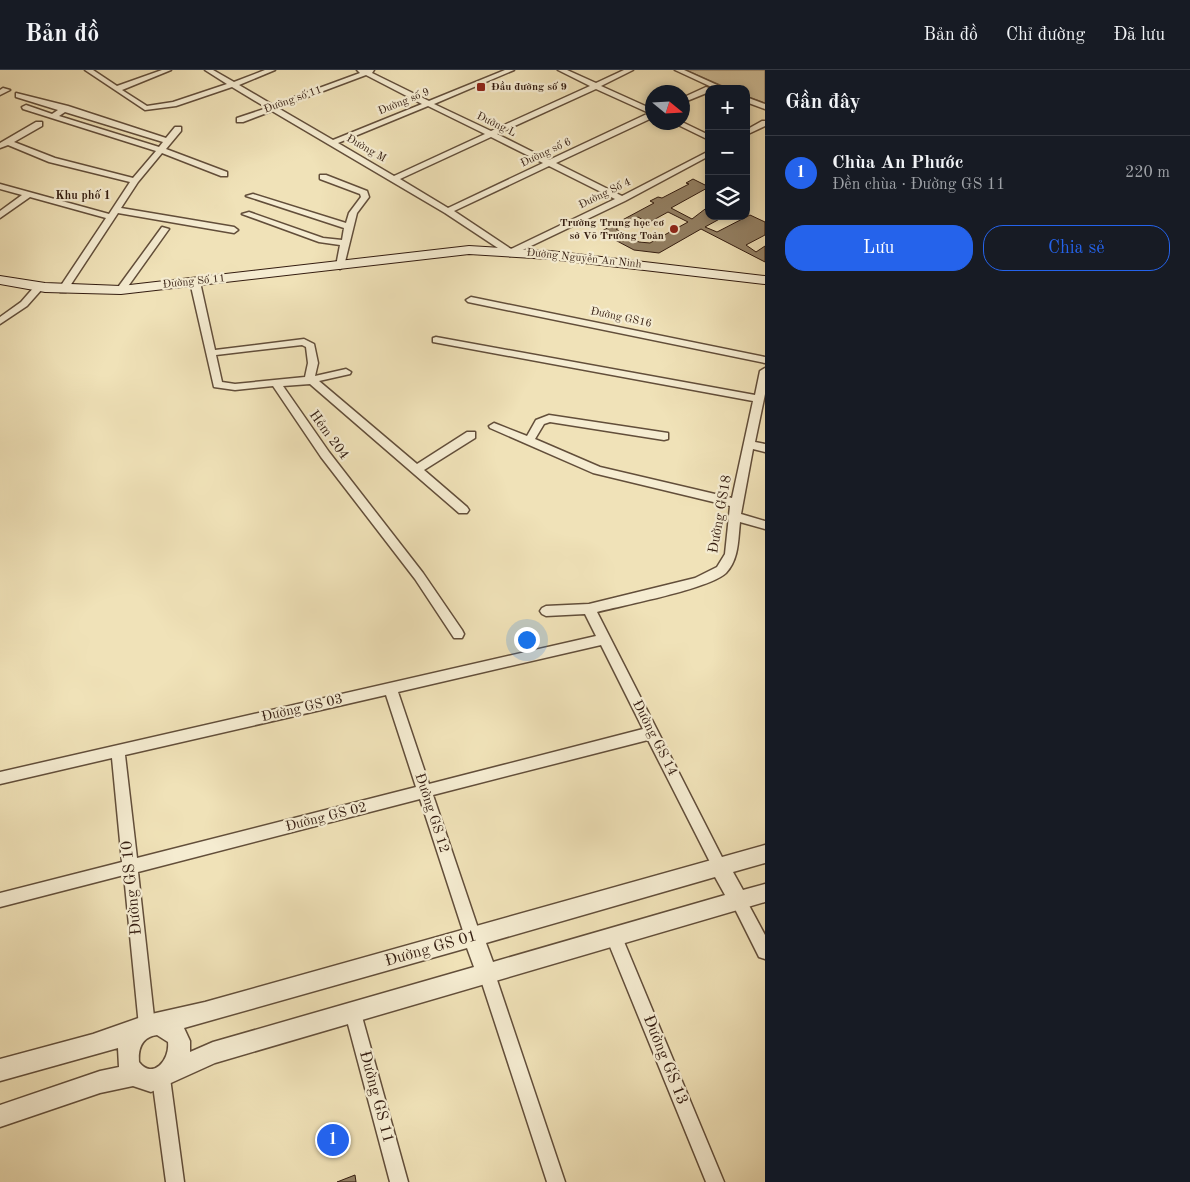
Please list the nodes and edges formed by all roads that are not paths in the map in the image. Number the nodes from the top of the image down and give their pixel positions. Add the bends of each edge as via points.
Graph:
1 (88, 70) edge
2 (168, 70) edge
3 (208, 70) edge
4 (272, 70) edge
5 (492, 70) edge
6 (511, 70) edge
7 (561, 70) edge
8 (630, 70) edge
9 (678, 70) edge
10 (367, 71) edge
11 (230, 84) junction
12 (708, 85) edge
13 (594, 86) junction
14 (117, 89) junction
15 (705, 92) edge
16 (18, 96) dead end
17 (690, 98) edge
18 (420, 100) junction
19 (750, 101) edge
20 (429, 104) junction
21 (26, 107) dead end
22 (765, 107) edge
23 (65, 108) junction
24 (274, 108) junction
25 (645, 110) edge
26 (645, 116) edge
27 (53, 117) junction
28 (240, 120) dead end
29 (765, 123) edge
30 (39, 124) dead end
31 (178, 129) dead end
32 (690, 129) edge
33 (750, 131) edge
34 (488, 134) junction
35 (705, 136) edge
36 (324, 138) junction
37 (167, 141) junction
38 (332, 143) junction
39 (4, 144) edge
40 (160, 149) junction
41 (705, 154) edge
42 (549, 164) junction
43 (224, 174) dead end
44 (324, 177) dead end
45 (394, 179) junction
46 (135, 181) junction
47 (0, 186) edge
48 (28, 194) junction
49 (250, 196) dead end
50 (622, 199) junction
51 (448, 211) junction
52 (114, 213) junction
53 (246, 214) dead end
54 (0, 215) edge
55 (349, 227) junction
56 (165, 230) dead end
57 (234, 230) dead end
58 (345, 242) junction
59 (510, 252) junction
60 (340, 266) junction
61 (0, 280) edge
62 (765, 280) edge
63 (195, 282) junction
64 (38, 288) junction
65 (765, 289) edge
66 (63, 290) junction
67 (121, 290) junction
68 (471, 300) dead end
69 (0, 322) edge
70 (436, 340) dead end
71 (212, 353) junction
72 (765, 360) edge
73 (765, 371) edge
74 (346, 372) dead end
75 (309, 380) junction
76 (276, 383) junction
77 (759, 399) junction
78 (494, 426) dead end
79 (471, 435) dead end
80 (664, 436) dead end
81 (529, 441) junction
82 (749, 444) junction
83 (765, 448) edge
84 (416, 470) junction
85 (736, 503) junction
86 (463, 510) dead end
87 (734, 516) junction
88 (765, 525) edge
89 (589, 609) junction
90 (546, 611) dead end
91 (458, 634) dead end
92 (604, 638) junction
93 (390, 688) junction
94 (652, 734) junction
95 (118, 751) junction
96 (0, 778) edge
97 (425, 792) junction
98 (765, 854) edge
99 (130, 867) junction
100 (720, 867) junction
101 (765, 893) edge
102 (0, 900) edge
103 (739, 901) junction
104 (473, 937) junction
105 (614, 937) junction
106 (765, 950) edge
107 (487, 974) junction
108 (353, 1013) junction
109 (148, 1027) junction
110 (0, 1070) edge
111 (167, 1074) junction
112 (134, 1075) junction
113 (0, 1116) edge
114 (175, 1182) edge
115 (399, 1182) edge
116 (556, 1182) edge
117 (715, 1182) edge

1 - 14 street
2 - 14 street
3 - 11 street, Đường M
4 - 11 street
5 - 18 street, Đường số 9
6 - 20 street, Đường số 9
7 - 13 street
8 - 13 street
9 - 12 street
10 - 18 street, Đường L
10 - 24 street, Đường số 11
11 - 14 street via 154,108 145,108
11 - 24 street, Đường M
13 - 25 street
13 - 34 street
15 - 17 street
16 - 23 street
18 - 20 street, Đường L
18 - 36 street, Đường số 9
19 - 22 street
20 - 34 street, Đường L
20 - 38 street, Đường số 9
21 - 27 street
23 - 27 street
23 - 37 street
24 - 28 street, Đường số 11
24 - 36 street, Đường M
26 - 42 street, Đường số 6
27 - 40 street
29 - 33 street
30 - 39 street
31 - 37 street
32 - 35 street
34 - 42 street, Đường L
34 - 45 street
36 - 38 street, Đường M
37 - 40 street
38 - 45 street, Đường M
39 - 46 street
40 - 43 street
40 - 46 street
41 - 50 street, Đường Số 4
42 - 50 street, Đường L
42 - 51 street, Đường số 6
44 - 55 street via 364,193 365,197 353,213
45 - 51 street, Đường M
46 - 52 street
47 - 48 street
48 - 52 street
48 - 54 street
49 - 55 street
50 - 59 street, Đường Số 4
51 - 59 street, Đường M
52 - 57 street
52 - 66 street
53 - 58 street via 322,240
55 - 58 street
56 - 67 street
58 - 60 street
59 - 60 main road, Đường Số 11 via 469,250
59 - 62 main road, Đường Nguyễn An Ninh
59 - 65 main road, Đường Nguyễn An Ninh via 537,262
60 - 63 main road, Đường Số 11
61 - 64 main road, Đường Số 11
63 - 67 main road, Đường Số 11
63 - 71 street
64 - 66 main road, Đường Số 11
64 - 69 street via 24,304
66 - 67 main road, Đường Số 11
68 - 72 street, Đường GS16
70 - 77 street
71 - 75 street via 304,342 310,346 313,363
71 - 76 street via 218,385 234,387
73 - 77 street, Đường GS18
74 - 75 street
75 - 76 street
75 - 84 street
76 - 91 street, Hẻm 204 via 300,421 413,568
77 - 82 street, Đường GS18
78 - 81 street
79 - 84 street
80 - 81 street via 548,418 540,422
81 - 85 street via 598,470
82 - 83 street
82 - 85 street, Đường GS18
84 - 86 street
85 - 87 street, Đường GS18
87 - 88 street
87 - 89 street, Đường GS18 via 731,555 714,575 698,582
89 - 90 street, Đường GS18
89 - 92 street, Đường GS 14
92 - 93 street, Đường GS 03
92 - 94 street, Đường GS 14
93 - 95 street, Đường GS 03
93 - 97 street, Đường GS 12
94 - 97 street, Đường GS 02
94 - 100 street, Đường GS 14
95 - 96 street, Đường GS 03
95 - 99 street, Đường GS 10
97 - 99 street, Đường GS 02
97 - 104 street, Đường GS 12
98 - 100 street, Đường GS 01
99 - 102 street, Đường GS 02
99 - 109 street, Đường GS 10
100 - 103 street
100 - 104 street, Đường GS 01
101 - 103 street
103 - 105 street
103 - 106 street
104 - 107 street
104 - 109 street, Đường GS 01
105 - 107 street
105 - 117 street, Đường GS 13
107 - 108 street
107 - 116 street
108 - 111 street via 213,1053
108 - 115 street, Đường GS 11
109 - 110 street, Đường GS 01
109 - 111 street via 166,1025 179,1039 178,1062
109 - 112 street via 130,1041 126,1056 128,1068
111 - 112 street via 151,1081
111 - 114 street
112 - 113 street via 100,1082

